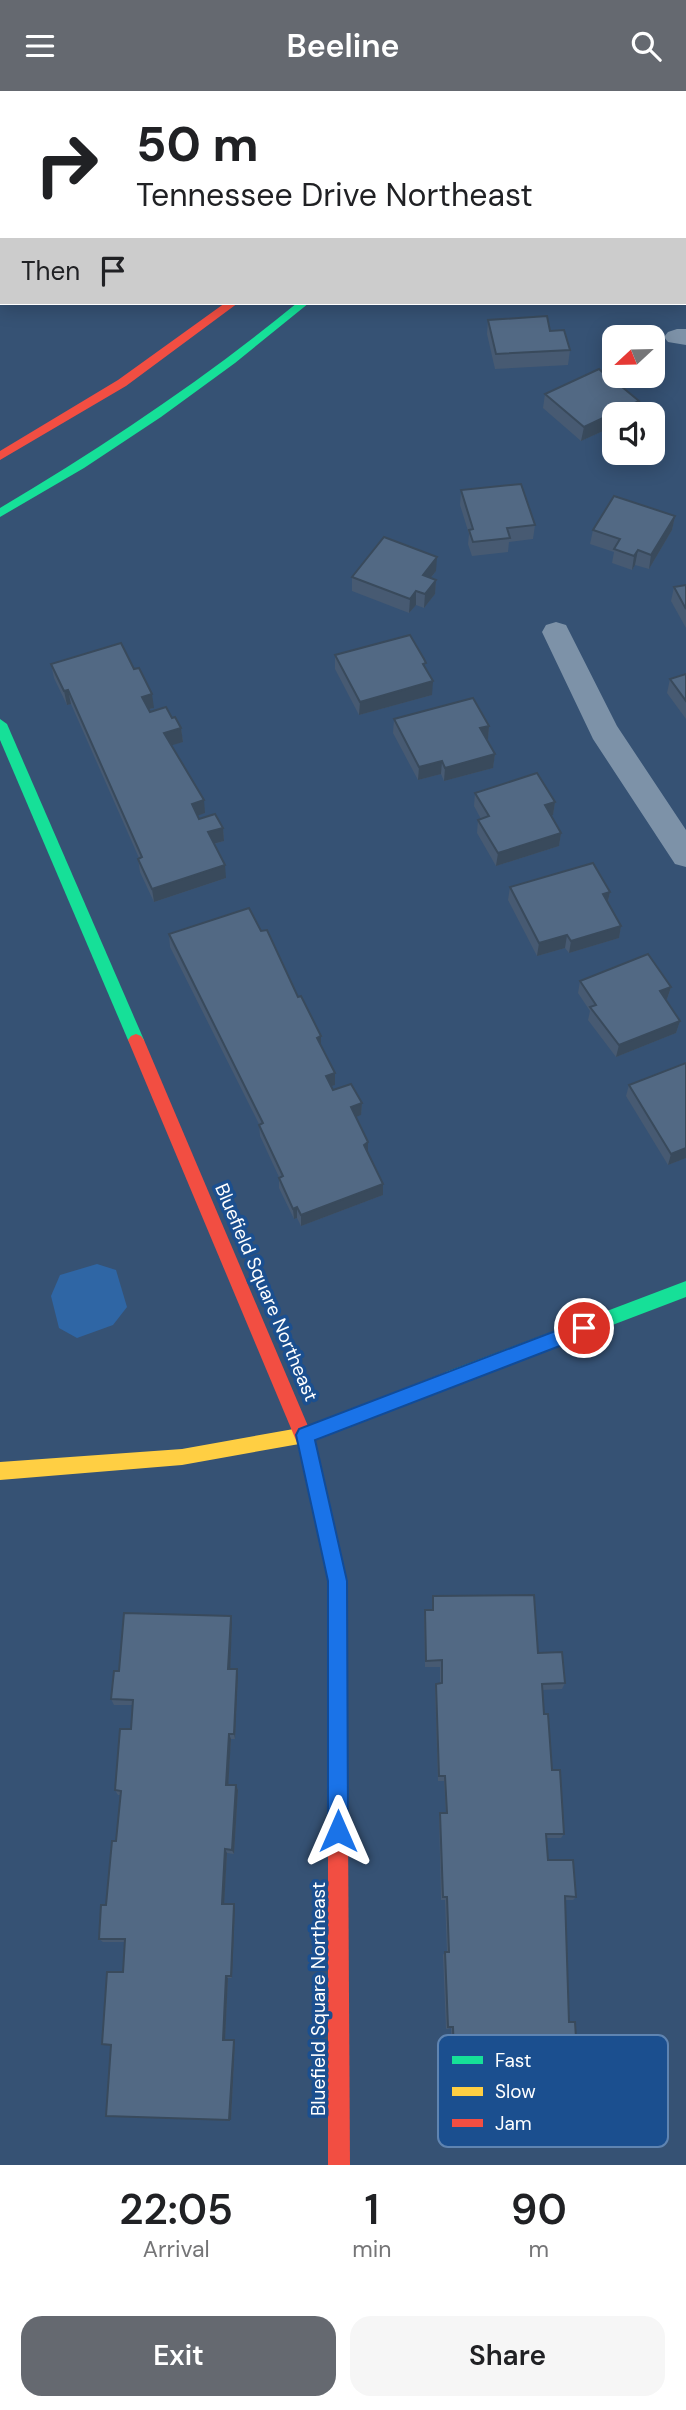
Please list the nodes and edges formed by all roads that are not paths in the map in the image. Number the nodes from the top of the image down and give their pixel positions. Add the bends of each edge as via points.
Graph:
1 (229, 305) edge
2 (301, 305) edge
3 (0, 456) edge
4 (0, 513) edge
5 (556, 632) dead end
6 (0, 724) edge
7 (686, 855) edge
8 (686, 1289) edge
9 (305, 1435) junction
10 (0, 1471) edge
11 (339, 2165) edge

1 - 3 street via 122,383
2 - 4 street via 227,367 150,422
5 - 7 street via 604,731
6 - 9 street, Bluefield Square Northeast
8 - 9 street
9 - 10 street via 182,1457
9 - 11 street, Bluefield Square Northeast via 338,1581

